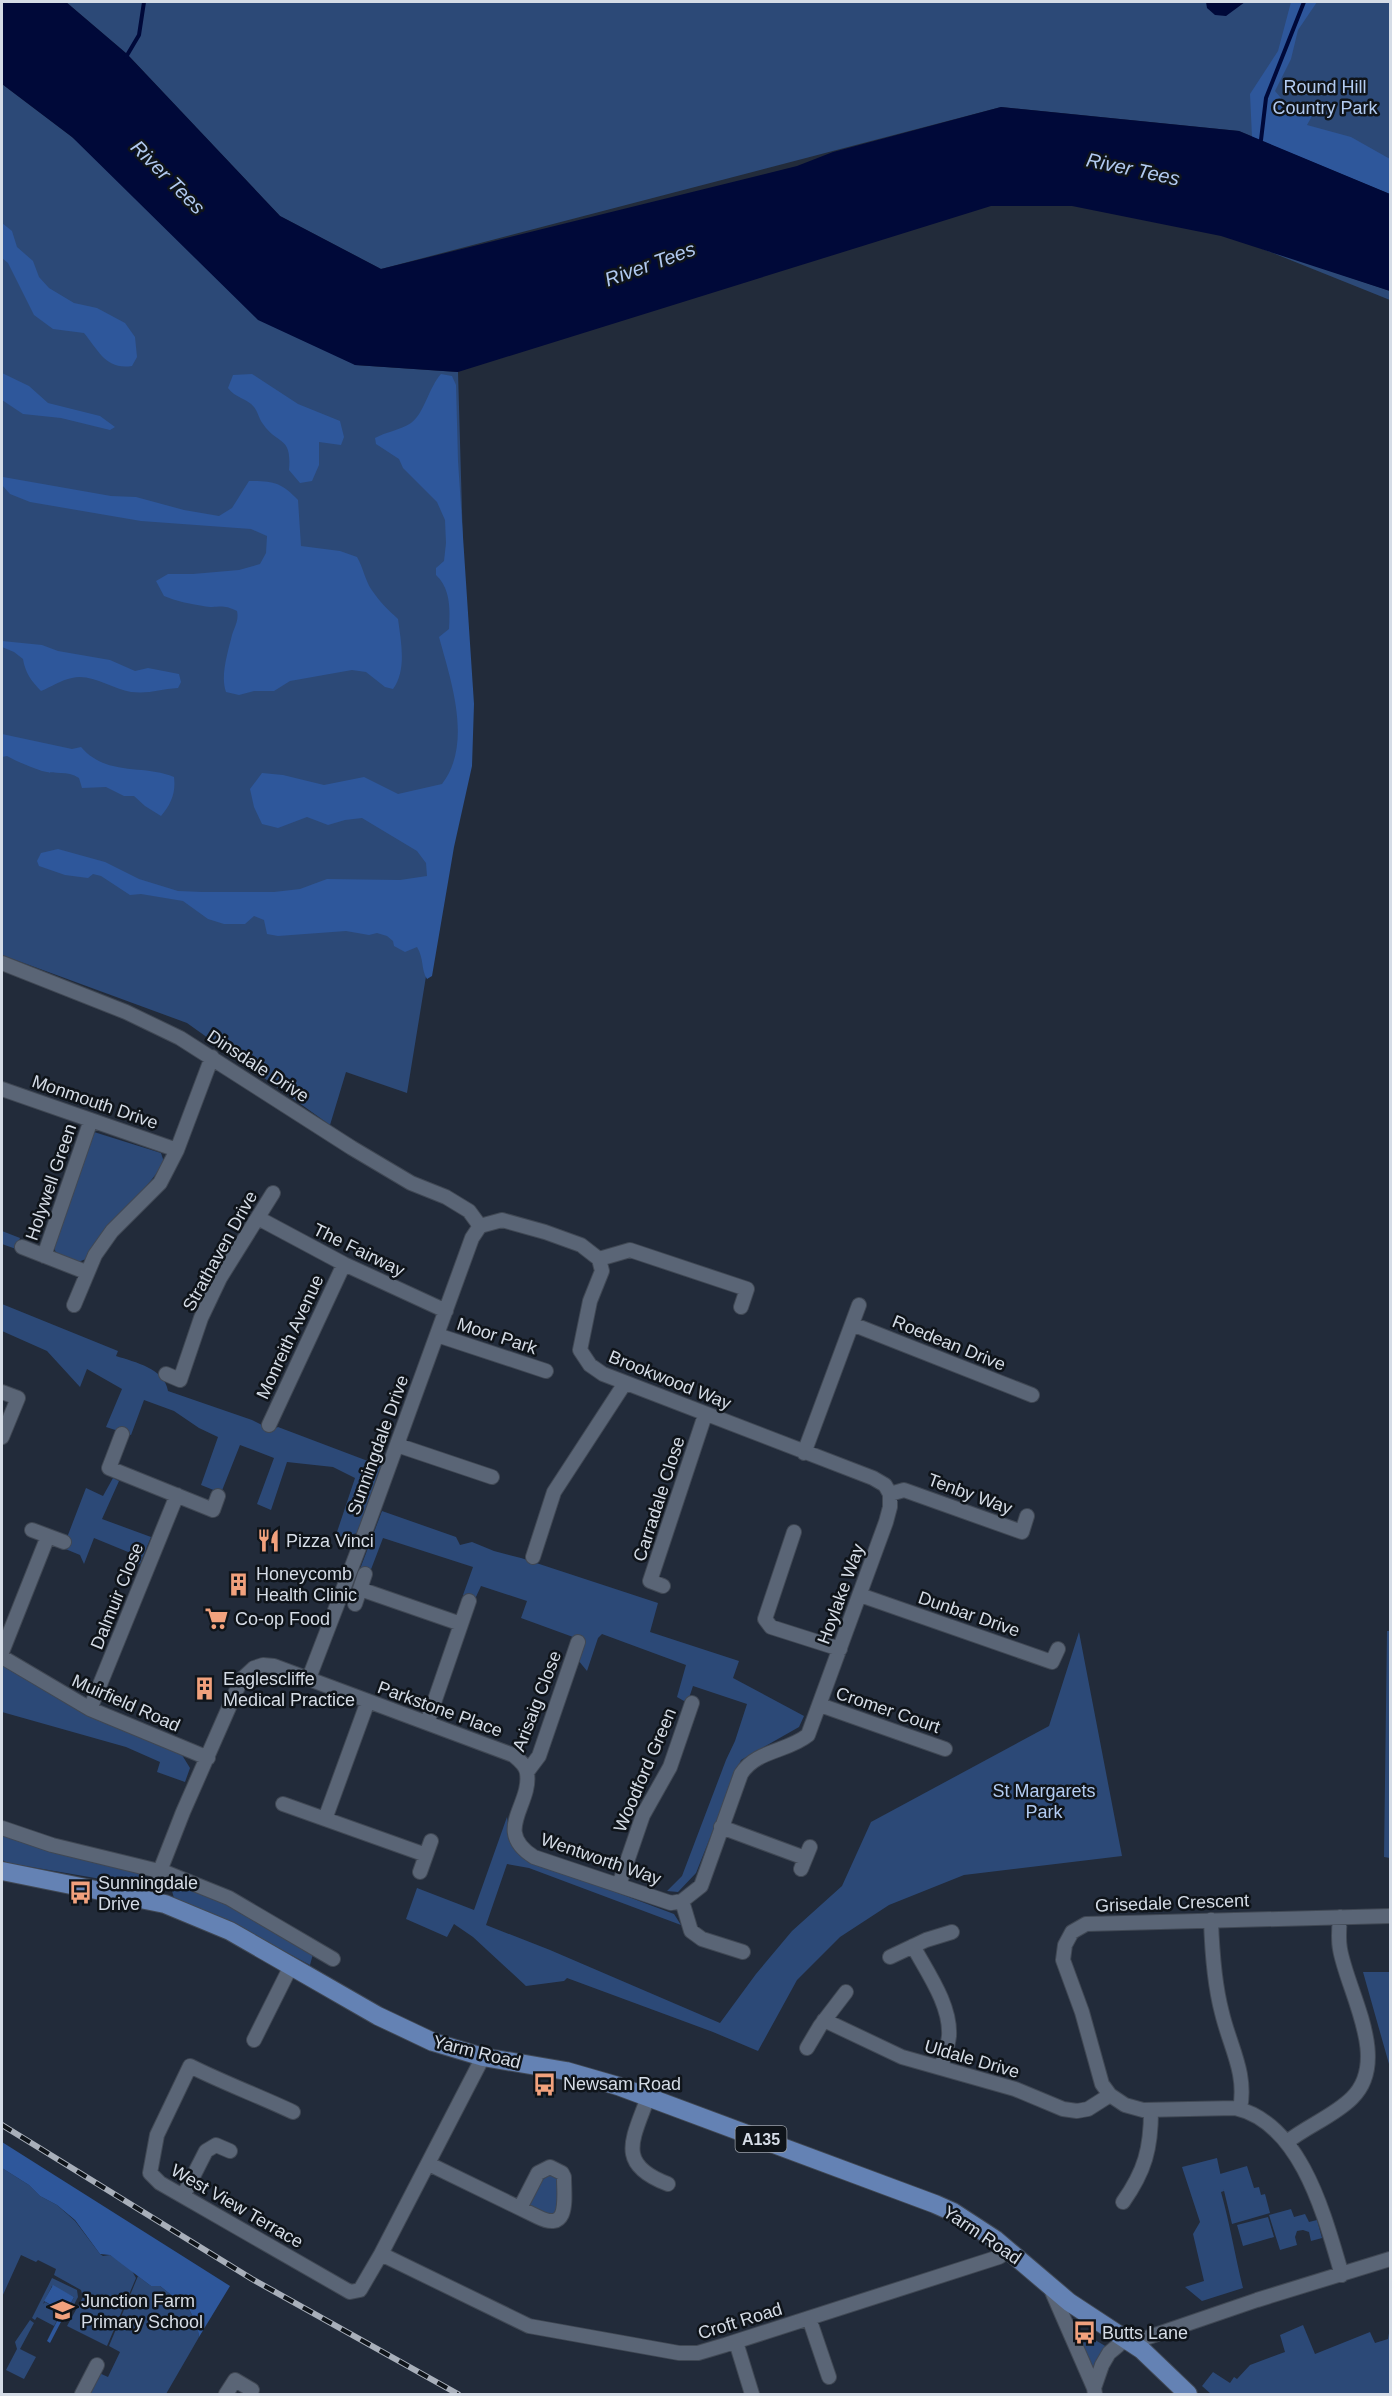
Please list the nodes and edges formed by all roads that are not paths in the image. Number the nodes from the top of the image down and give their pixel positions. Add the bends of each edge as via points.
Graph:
1 (2, 963) edge
2 (212, 1057) junction
3 (2, 1089) edge
4 (91, 1120) junction
5 (177, 1150) junction
6 (273, 1193) dead end
7 (258, 1218) junction
8 (480, 1226) junction
9 (22, 1247) dead end
10 (44, 1256) junction
11 (599, 1259) junction
12 (344, 1264) junction
13 (86, 1272) junction
14 (74, 1305) dead end
15 (859, 1305) dead end
16 (741, 1307) dead end
17 (446, 1311) junction
18 (852, 1324) junction
19 (437, 1335) junction
20 (546, 1371) dead end
21 (166, 1374) dead end
22 (625, 1383) junction
23 (2, 1392) edge
24 (1022, 1396) dead end
25 (705, 1415) junction
26 (269, 1425) dead end
27 (122, 1434) dead end
28 (2, 1437) edge
29 (397, 1445) junction
30 (804, 1453) junction
31 (492, 1477) dead end
32 (890, 1494) junction
33 (177, 1495) junction
34 (218, 1496) dead end
35 (1027, 1516) dead end
36 (32, 1530) dead end
37 (794, 1532) dead end
38 (48, 1536) junction
39 (64, 1542) dead end
40 (533, 1557) dead end
41 (365, 1574) dead end
42 (663, 1586) dead end
43 (360, 1589) junction
44 (860, 1595) junction
45 (470, 1601) dead end
46 (355, 1604) dead end
47 (461, 1624) junction
48 (578, 1642) dead end
49 (840, 1649) junction
50 (1058, 1649) dead end
51 (2, 1652) edge
52 (2, 1657) edge
53 (309, 1678) junction
54 (368, 1701) junction
55 (692, 1703) dead end
56 (820, 1705) junction
57 (90, 1709) junction
58 (427, 1723) junction
59 (945, 1749) dead end
60 (208, 1758) junction
61 (525, 1768) junction
62 (283, 1804) dead end
63 (325, 1819) junction
64 (721, 1827) junction
65 (2, 1828) edge
66 (431, 1841) dead end
67 (426, 1855) junction
68 (806, 1858) dead end
69 (159, 1870) junction
70 (2, 1871) edge
71 (420, 1872) dead end
72 (619, 1886) junction
73 (149, 1899) junction
74 (682, 1901) junction
75 (1390, 1916) edge
76 (1340, 1917) junction
77 (1211, 1920) junction
78 (952, 1932) dead end
79 (913, 1946) junction
80 (742, 1953) dead end
81 (890, 1957) dead end
82 (324, 1958) dead end
83 (291, 1966) junction
84 (846, 1992) dead end
85 (824, 2020) junction
86 (254, 2040) dead end
87 (807, 2048) dead end
88 (483, 2057) junction
89 (941, 2067) junction
90 (1110, 2095) junction
91 (648, 2097) junction
92 (1240, 2109) junction
93 (1152, 2111) junction
94 (293, 2112) dead end
95 (1287, 2142) junction
96 (230, 2151) dead end
97 (429, 2164) junction
98 (668, 2184) dead end
99 (183, 2196) junction
100 (1123, 2202) dead end
101 (520, 2208) dead end
102 (1009, 2250) junction
103 (381, 2253) junction
104 (1390, 2259) edge
105 (1342, 2275) junction
106 (1050, 2287) junction
107 (809, 2318) junction
108 (1130, 2341) junction
109 (735, 2342) junction
110 (97, 2365) dead end
111 (829, 2377) dead end
112 (252, 2390) dead end
113 (1094, 2391) edge
114 (82, 2394) edge
115 (226, 2394) edge
116 (752, 2394) edge
117 (1188, 2394) edge

1 - 2 street, Dinsdale Drive via 126,1012
2 - 5 street
2 - 8 street, Dinsdale Drive via 362,1154 469,1211
3 - 4 street, Monmouth Drive
4 - 5 street, Monmouth Drive
4 - 10 street, Holywell Green
5 - 13 street via 160,1183 112,1231
6 - 7 street, Strathaven Drive
7 - 12 street, The Fairway
7 - 21 street, Strathaven Drive via 201,1317 180,1380
8 - 11 street via 502,1220 581,1245
8 - 17 street, Sunningdale Drive
9 - 10 street, Holywell Green
10 - 13 street, Holywell Green
11 - 16 street via 630,1250 747,1289
11 - 22 street, Brookwood Way via 602,1271 590,1301 580,1350 590,1365
12 - 17 street, The Fairway
12 - 26 street, Monreith Avenue via 282,1413
13 - 14 street
15 - 18 street
17 - 19 street, Sunningdale Drive
18 - 24 street, Roedean Drive
18 - 30 street
19 - 20 street, Moor Park
19 - 29 street, Sunningdale Drive
22 - 25 street, Brookwood Way
22 - 40 street via 554,1492
23 - 28 street via 18,1398
25 - 30 street, Brookwood Way
25 - 42 street, Carradale Close via 650,1581
27 - 33 street via 109,1468
29 - 31 street
29 - 53 street, Sunningdale Drive
30 - 32 street, Brookwood Way via 873,1478 885,1485
32 - 35 street, Tenby Way via 904,1490 1022,1532
32 - 44 street, Hoylake Way via 890,1507
33 - 34 street via 213,1510
33 - 57 street, Dalmuir Close
36 - 38 street
37 - 49 street via 792,1555 764,1616 764,1627
38 - 39 street
38 - 51 street
41 - 43 street
43 - 46 street
43 - 47 street
44 - 49 street, Hoylake Way
44 - 50 street, Dunbar Drive via 1053,1662
45 - 47 street
47 - 58 street
48 - 61 street, Arisaig Close via 539,1756
49 - 56 street, Hoylake Way
52 - 57 street, Muirfield Road
53 - 54 street, Parkstone Place
53 - 60 street via 271,1665 248,1671
54 - 58 street, Parkstone Place
54 - 63 street
55 - 72 street, Woodford Green via 670,1767 643,1815
56 - 59 street, Cromer Court via 925,1749
56 - 64 street via 808,1736 798,1744 747,1764
57 - 60 street, Muirfield Road
58 - 61 street, Parkstone Place via 513,1755
60 - 69 street
61 - 72 street, Wentworth Way via 527,1786 515,1820 516,1838 523,1850
62 - 63 street
63 - 67 street
64 - 68 street
64 - 74 street via 701,1886
65 - 69 street via 52,1845
66 - 67 street
67 - 71 street
69 - 73 street
69 - 82 street via 229,1898
70 - 73 main road, Yarm Road / A135
72 - 74 street, Wentworth Way via 671,1903
73 - 83 main road, Yarm Road / A135 via 211,1922
74 - 80 street via 691,1931
75 - 76 street, Grisedale Crescent
76 - 77 street, Grisedale Crescent
76 - 95 street via 1339,1948 1364,2029 1363,2080 1350,2100
77 - 90 street, Grisedale Crescent via 1086,1923 1072,1932 1063,1960 1102,2084
77 - 92 street via 1218,1998 1243,2084
78 - 79 street
79 - 81 street
79 - 89 street via 935,1987 948,2024 949,2037
83 - 86 street
83 - 88 main road, Yarm Road / A135 via 408,2031
84 - 85 street
85 - 87 street
85 - 89 street, Uldale Drive via 885,2050
88 - 91 main road, Yarm Road / A135 via 577,2074
88 - 97 street
89 - 90 street, Uldale Drive via 1069,2110 1088,2109
90 - 93 street via 1125,2105
91 - 98 street via 635,2133 633,2156 647,2175
91 - 102 main road, Yarm Road / A135 via 935,2204
92 - 93 street
92 - 95 street via 1269,2124
93 - 100 street via 1145,2162
94 - 99 street, West View Terrace via 190,2066 157,2135 150,2169 155,2180
95 - 105 street via 1308,2178
96 - 99 street via 216,2145 206,2151
97 - 101 street
97 - 103 street
99 - 103 street, West View Terrace via 350,2292 360,2290
102 - 106 main road, Yarm Road / A135
102 - 107 street, Croft Road via 999,2257
103 - 109 street, Croft Road via 537,2328 685,2354
104 - 105 street
105 - 108 street
106 - 108 main road, Yarm Road / A135
106 - 113 street
107 - 109 street, Croft Road
107 - 111 street
108 - 113 street via 1109,2353
108 - 117 main road, Yarm Road / A135
109 - 116 street
110 - 114 street
112 - 115 street via 235,2380

